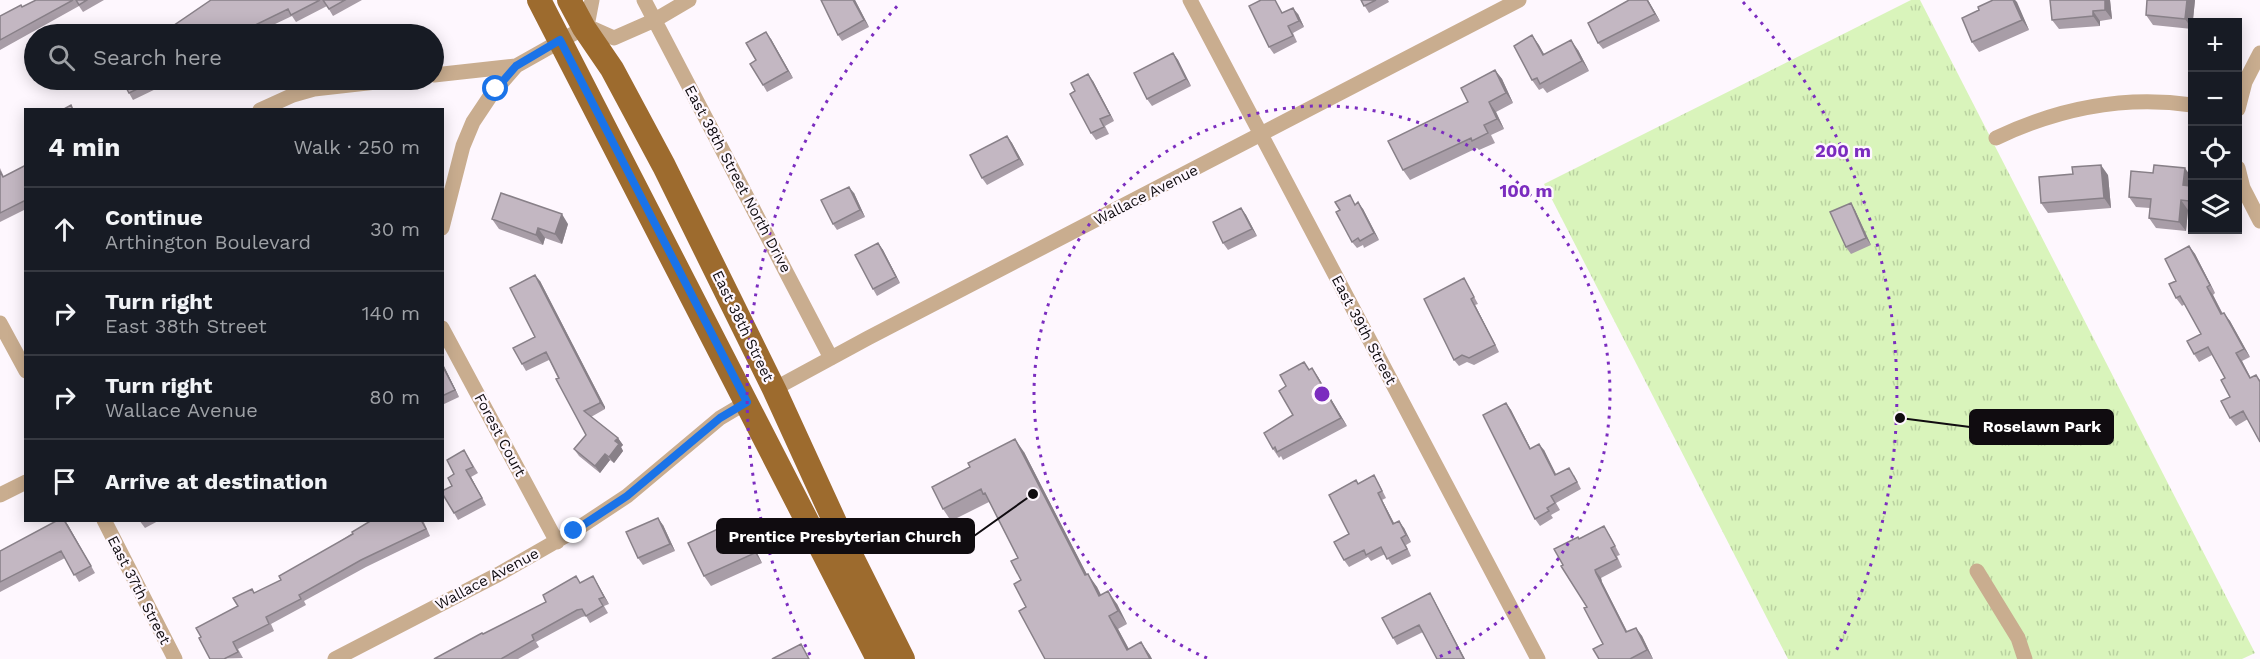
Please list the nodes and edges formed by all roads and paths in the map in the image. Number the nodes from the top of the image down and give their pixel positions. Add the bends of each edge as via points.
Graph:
1 (539, 0) edge
2 (569, 0) edge
3 (592, 0) edge
4 (644, 0) edge
5 (689, 0) edge
6 (1190, 0) edge
7 (1519, 0) edge
8 (655, 20) junction
9 (585, 27) junction
10 (560, 40) junction
11 (2260, 53) edge
12 (516, 66) junction
13 (444, 74) edge
14 (310, 90) edge
15 (2242, 94) edge
16 (2188, 104) edge
17 (264, 108) edge
18 (1261, 135) junction
19 (1996, 138) dead end
20 (2241, 180) edge
21 (444, 219) edge
22 (2260, 221) edge
23 (0, 323) edge
24 (444, 332) edge
25 (831, 358) junction
26 (24, 367) edge
27 (774, 389) junction
28 (747, 402) junction
29 (24, 483) edge
30 (0, 495) edge
31 (105, 522) edge
32 (557, 542) junction
33 (1977, 571) dead end
34 (175, 659) edge
35 (335, 659) edge
36 (879, 659) edge
37 (903, 659) edge
38 (1538, 659) edge
39 (2025, 659) edge

1 - 10 main road, East 38th Street
2 - 9 main road, East 38th Street
3 - 9 street
4 - 8 street, East 38th Street North Drive
5 - 8 street
6 - 18 street, East 39th Street
7 - 18 street, Wallace Avenue
8 - 9 street via 614,38
8 - 25 street, East 38th Street North Drive
9 - 10 street
9 - 27 main road, East 38th Street via 664,166
10 - 12 street
10 - 28 main road, East 38th Street
11 - 15 street
12 - 13 street
12 - 21 street via 473,122 457,164
14 - 17 street
16 - 19 street via 2143,100 2084,106
18 - 25 street, Wallace Avenue
18 - 38 street, East 39th Street
20 - 22 street
23 - 26 street
24 - 32 street, Forest Court
25 - 27 street, Wallace Avenue
27 - 37 main road, East 38th Street via 838,531
28 - 32 street, Wallace Avenue via 720,418 627,496
28 - 36 main road, East 38th Street
29 - 30 street
31 - 34 street, East 37th Street
32 - 35 street, Wallace Avenue
33 - 39 street via 2018,638

